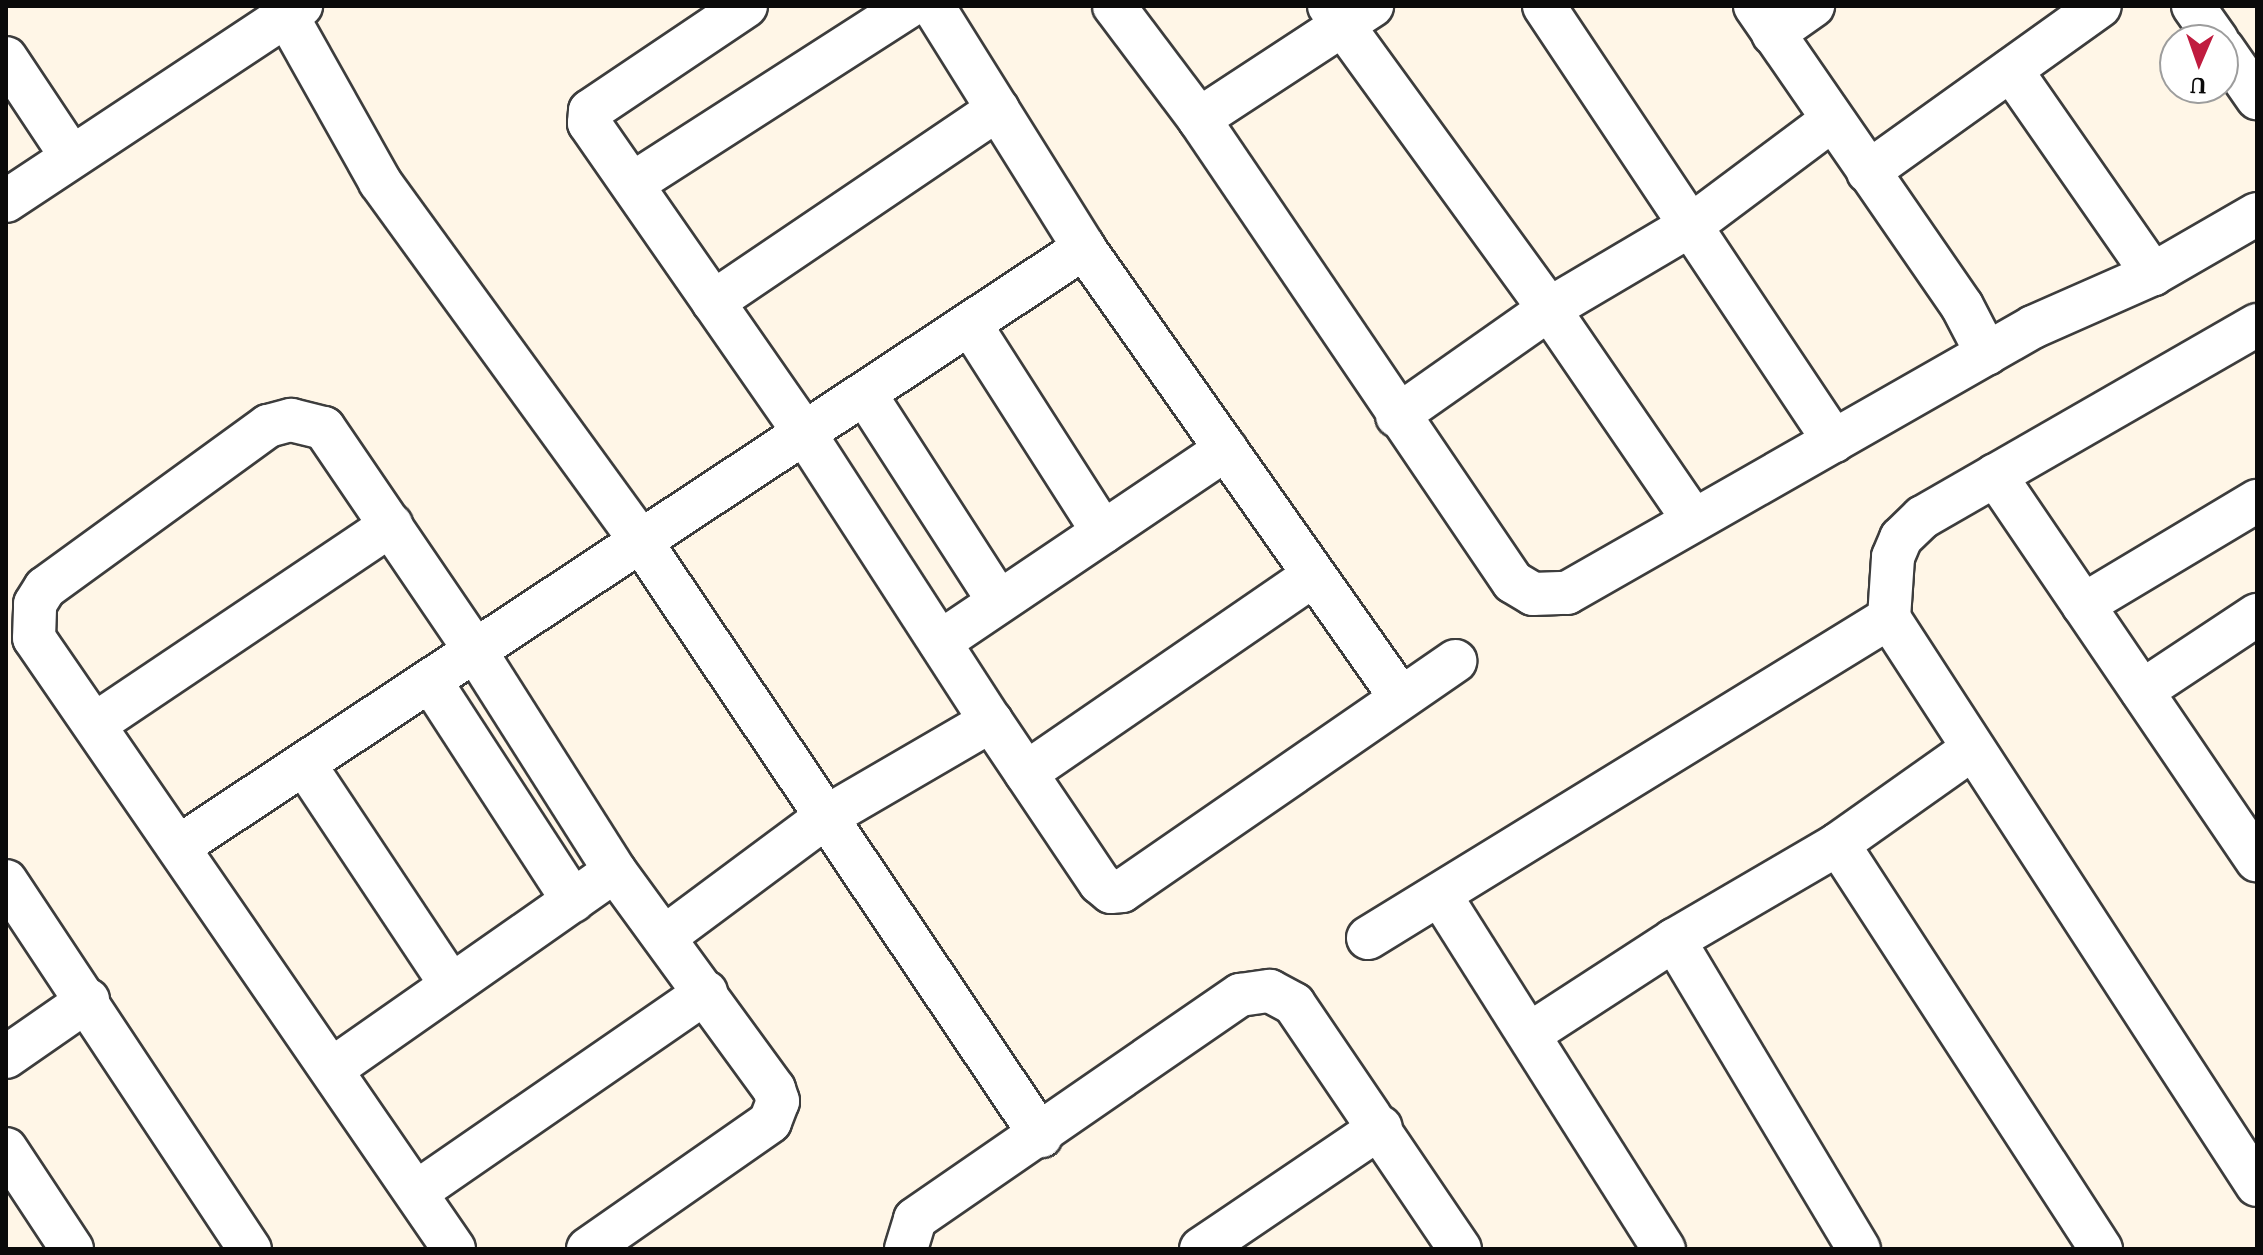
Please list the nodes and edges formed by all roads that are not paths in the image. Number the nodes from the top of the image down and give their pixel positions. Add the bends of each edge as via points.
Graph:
1 (746, 6) edge
2 (909, 6) edge
3 (933, 6) edge
4 (1114, 6) edge
5 (1544, 6) edge
6 (1813, 6) edge
7 (2100, 6) edge
8 (2193, 6) edge
9 (294, 11) edge
10 (1347, 12) edge
11 (1764, 20) edge
12 (2206, 24) edge
13 (6, 58) edge
14 (2011, 70) junction
15 (2239, 72) edge
16 (2257, 98) edge
17 (998, 109) junction
18 (1199, 119) junction
19 (1832, 120) junction
20 (71, 156) junction
21 (1868, 172) junction
22 (632, 184) junction
23 (6, 201) edge
24 (2257, 214) edge
25 (1693, 224) junction
26 (1084, 248) junction
27 (2153, 274) junction
28 (713, 302) junction
29 (1549, 309) junction
30 (970, 324) junction
31 (2257, 325) edge
32 (1987, 354) junction
33 (865, 394) junction
34 (1397, 416) junction
35 (805, 434) junction
36 (1834, 441) junction
37 (1226, 449) junction
38 (1995, 475) junction
39 (2257, 501) edge
40 (1693, 519) junction
41 (391, 525) junction
42 (1103, 532) junction
43 (642, 543) junction
44 (1314, 575) junction
45 (999, 602) junction
46 (2083, 605) junction
47 (2257, 615) edge
48 (1889, 618) junction
49 (940, 642) junction
50 (476, 652) junction
51 (1455, 661) dead end
52 (431, 682) junction
53 (2142, 691) junction
54 (1401, 698) junction
55 (991, 721) junction
56 (95, 724) junction
57 (1972, 749) junction
58 (305, 765) junction
59 (1026, 773) junction
60 (826, 817) junction
61 (2252, 840) edge
62 (1838, 844) junction
63 (181, 845) junction
64 (615, 871) junction
65 (6, 881) edge
66 (1440, 895) junction
67 (573, 901) junction
68 (667, 935) junction
69 (1368, 938) dead end
70 (1674, 940) junction
71 (451, 985) junction
72 (706, 992) junction
73 (88, 1000) junction
74 (1531, 1033) junction
75 (6, 1057) edge
76 (332, 1069) junction
77 (1381, 1127) junction
78 (1041, 1136) junction
79 (6, 1149) edge
80 (2257, 1185) edge
81 (418, 1191) junction
82 (72, 1249) edge
83 (250, 1249) edge
84 (454, 1249) edge
85 (588, 1249) edge
86 (906, 1249) edge
87 (1201, 1249) edge
88 (1460, 1249) edge
89 (1664, 1249) edge
90 (1859, 1249) edge
91 (2101, 1249) edge

1 - 22 street via 590,111 589,123
2 - 22 street
3 - 17 street
4 - 18 street
5 - 25 street
6 - 11 street
7 - 14 street
8 - 12 street
9 - 20 street
9 - 43 street via 380,182
10 - 18 street
10 - 29 street
11 - 19 street
13 - 20 street
14 - 21 street
14 - 27 street
15 - 16 street
17 - 26 street
17 - 28 street
18 - 34 street
19 - 21 street
19 - 25 street
20 - 23 street
21 - 32 street via 1962,306
22 - 28 street
24 - 27 street
25 - 29 street
25 - 36 street
26 - 30 street
26 - 37 street
27 - 32 street via 2033,327
28 - 35 street
29 - 34 street
29 - 40 street
30 - 33 street
30 - 42 street
31 - 38 street
32 - 36 street
33 - 35 street
33 - 45 street
34 - 40 street via 1513,582 1533,594 1567,593
35 - 43 street
35 - 49 street
36 - 40 street
37 - 42 street
37 - 44 street
38 - 46 street
38 - 48 street via 1923,517 1901,538 1893,557
39 - 46 street
41 - 50 street
41 - 56 street
41 - 56 street via 324,428 307,420 268,426 45,588 35,604 34,638
42 - 45 street
43 - 50 street
43 - 60 street
44 - 54 street
44 - 59 street
45 - 49 street
46 - 53 street
47 - 53 street
48 - 57 street
48 - 66 street
49 - 55 street
50 - 52 street
50 - 64 street
51 - 54 street
52 - 58 street
52 - 67 street
53 - 61 street
54 - 59 street via 1118,892 1100,883
55 - 59 street
55 - 60 street
56 - 63 street
57 - 62 street
57 - 80 street
58 - 63 street
58 - 71 street
60 - 68 street
60 - 78 street
62 - 70 street
62 - 91 street
63 - 76 street
64 - 67 street
64 - 68 street
65 - 73 street
66 - 69 street
66 - 74 street
67 - 71 street
68 - 72 street
70 - 74 street
70 - 90 street
71 - 76 street
72 - 81 street
72 - 85 street via 774,1089 776,1112 770,1122
73 - 75 street
73 - 83 street
74 - 89 street
76 - 81 street
77 - 78 street via 1294,1004 1284,995 1255,991 1240,995
77 - 87 street
77 - 88 street
78 - 86 street via 915,1219
79 - 82 street
81 - 84 street

